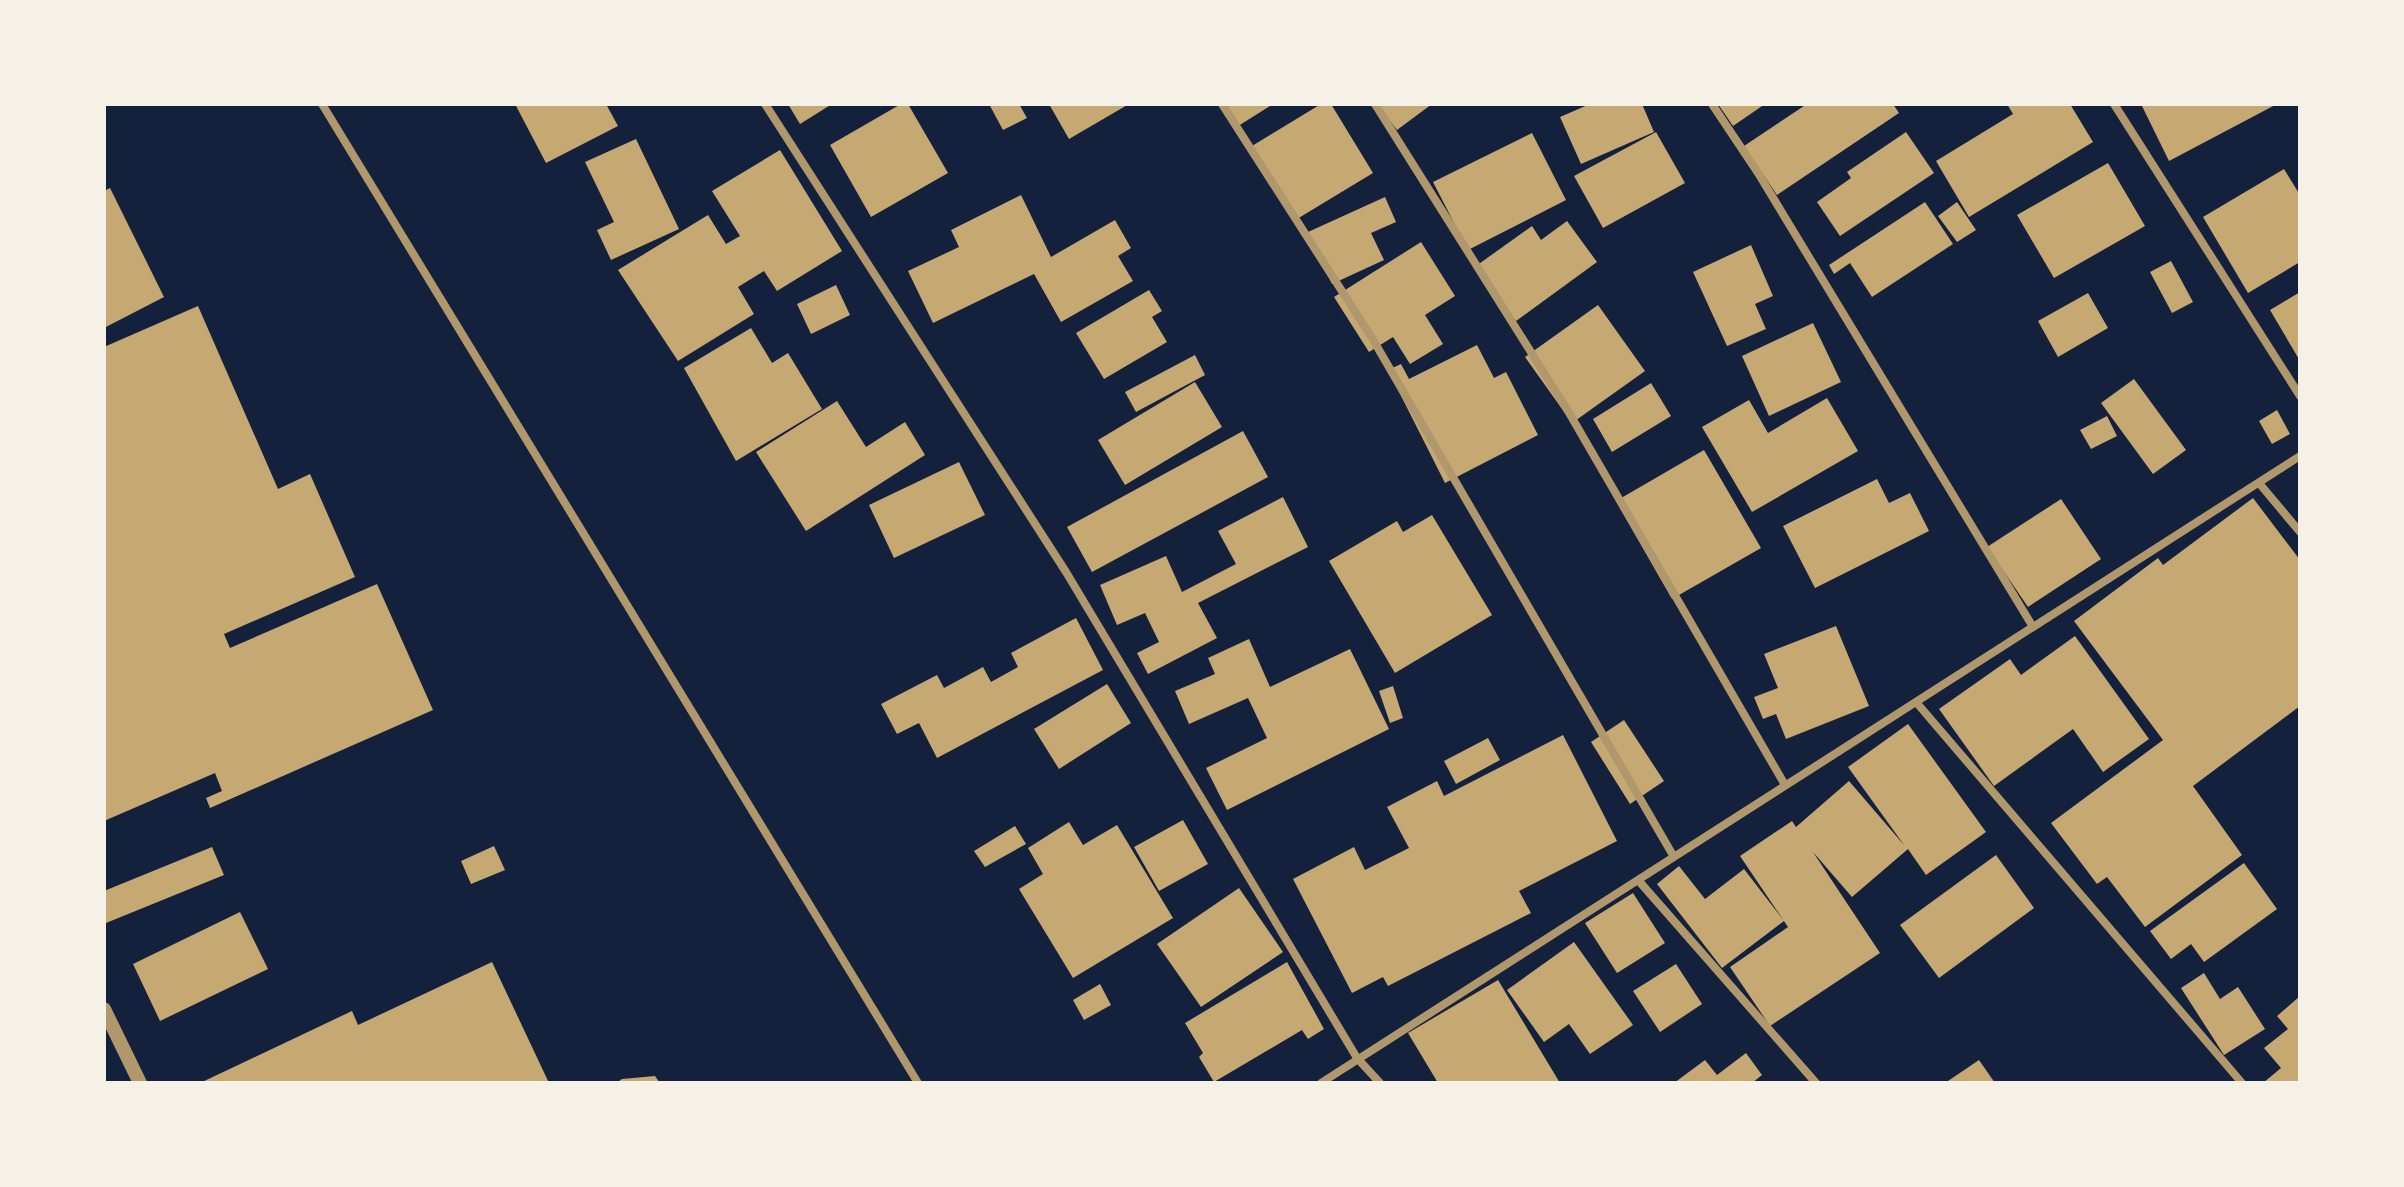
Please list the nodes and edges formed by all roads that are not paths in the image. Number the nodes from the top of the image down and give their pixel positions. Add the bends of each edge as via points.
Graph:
1 (322, 104) edge
2 (765, 104) edge
3 (1222, 104) edge
4 (1375, 104) edge
5 (1712, 104) edge
6 (2114, 104) edge
7 (2300, 396) edge
8 (2300, 456) edge
9 (2259, 483) junction
10 (2300, 532) edge
11 (2033, 627) junction
12 (1916, 702) junction
13 (1785, 785) junction
14 (1674, 857) junction
15 (1638, 880) junction
16 (104, 1009) edge
17 (1357, 1058) junction
18 (140, 1083) edge
19 (918, 1083) edge
20 (1321, 1083) edge
21 (1380, 1083) edge
22 (1816, 1083) edge
23 (2242, 1083) edge

1 - 19 street
2 - 17 street via 1066,572
3 - 14 street via 1372,338
4 - 13 street via 1568,411
5 - 11 street
6 - 7 street
8 - 9 street
9 - 10 street
9 - 11 street
11 - 12 street
12 - 13 street
12 - 23 street
13 - 14 street
14 - 15 street
15 - 17 street
15 - 22 street
16 - 18 street
17 - 20 street
17 - 21 street

